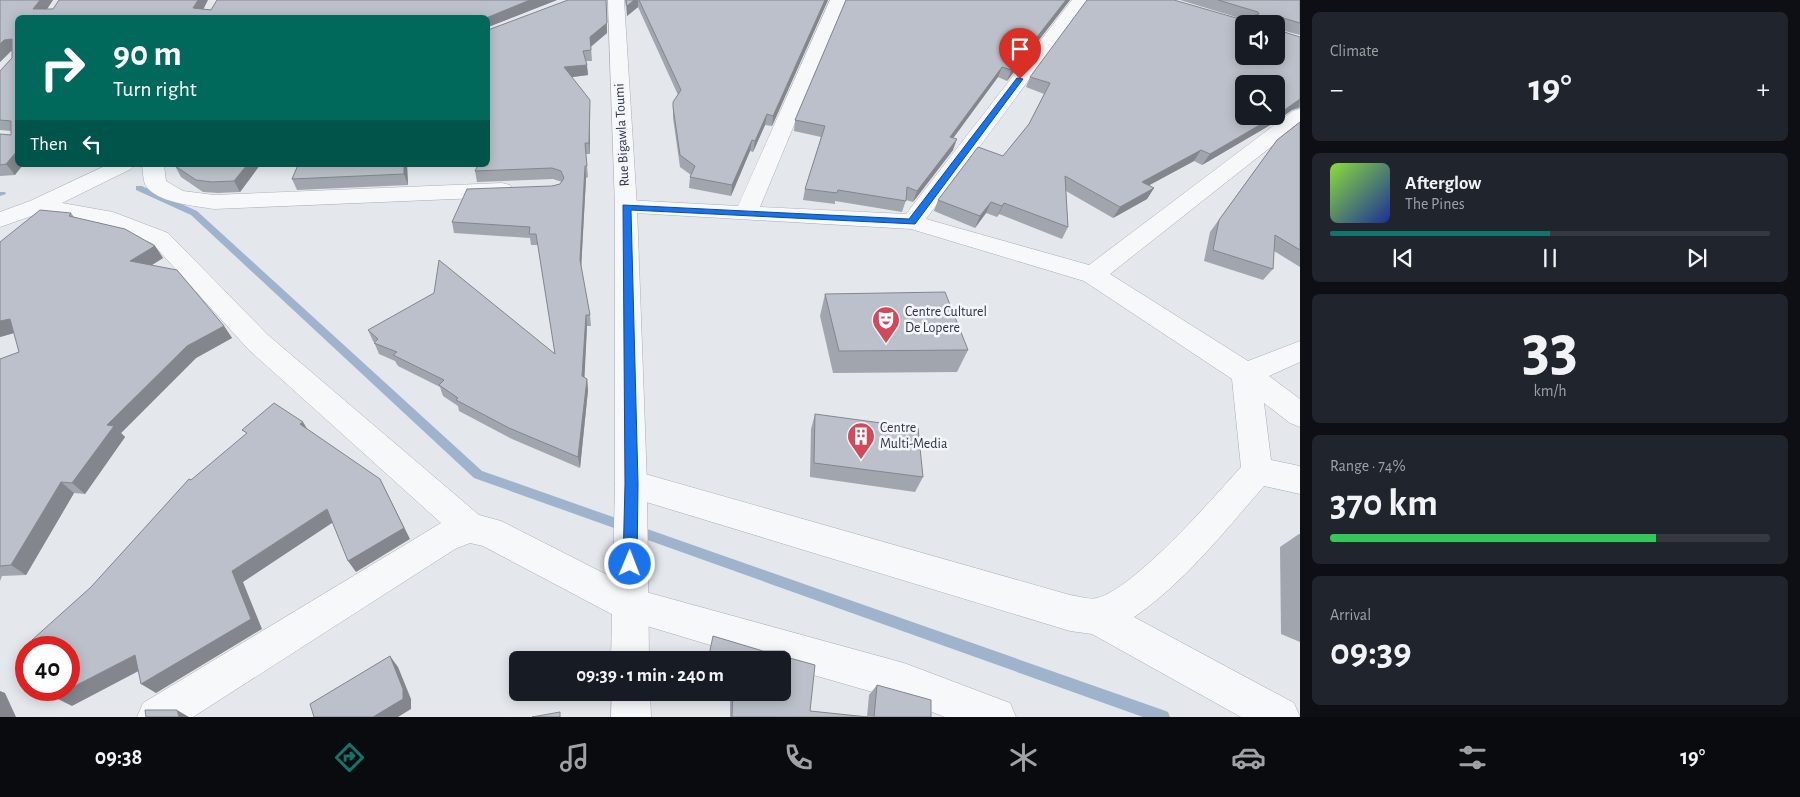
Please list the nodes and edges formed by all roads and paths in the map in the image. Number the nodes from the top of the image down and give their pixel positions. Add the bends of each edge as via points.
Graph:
1 (616, 0) edge
2 (838, 0) edge
3 (1080, 0) edge
4 (1300, 116) edge
5 (120, 167) edge
6 (154, 167) edge
7 (523, 189) edge
8 (38, 206) junction
9 (626, 207) junction
10 (747, 212) junction
11 (0, 220) edge
12 (912, 222) junction
13 (1093, 275) junction
14 (1300, 351) edge
15 (1246, 374) junction
16 (1300, 415) edge
17 (1257, 471) junction
18 (1300, 480) edge
19 (631, 496) junction
20 (470, 528) junction
21 (630, 594) junction
22 (1095, 616) junction
23 (630, 651) edge
24 (631, 701) edge
25 (156, 717) edge
26 (631, 717) edge
27 (996, 717) edge
28 (1280, 717) edge

1 - 9 street, Rue Bigawla Toumi
2 - 10 street
3 - 12 street
4 - 13 street
5 - 8 street
6 - 7 street via 156,184 177,197 214,202
8 - 11 street
8 - 20 street via 106,217 160,238 258,342
9 - 10 street
9 - 19 street, Rue Bigawla Toumi
10 - 12 street
12 - 13 street
13 - 15 street
14 - 15 street
15 - 16 street
15 - 17 street
17 - 18 street
17 - 22 street via 1199,536 1154,579 1124,602
19 - 21 street, Rue Bigawla Toumi
19 - 22 street via 1070,613
20 - 21 street via 490,532
20 - 25 street via 444,537
21 - 23 street, Rue Bigawla Toumi
21 - 27 street via 904,682
22 - 28 street
24 - 26 street

